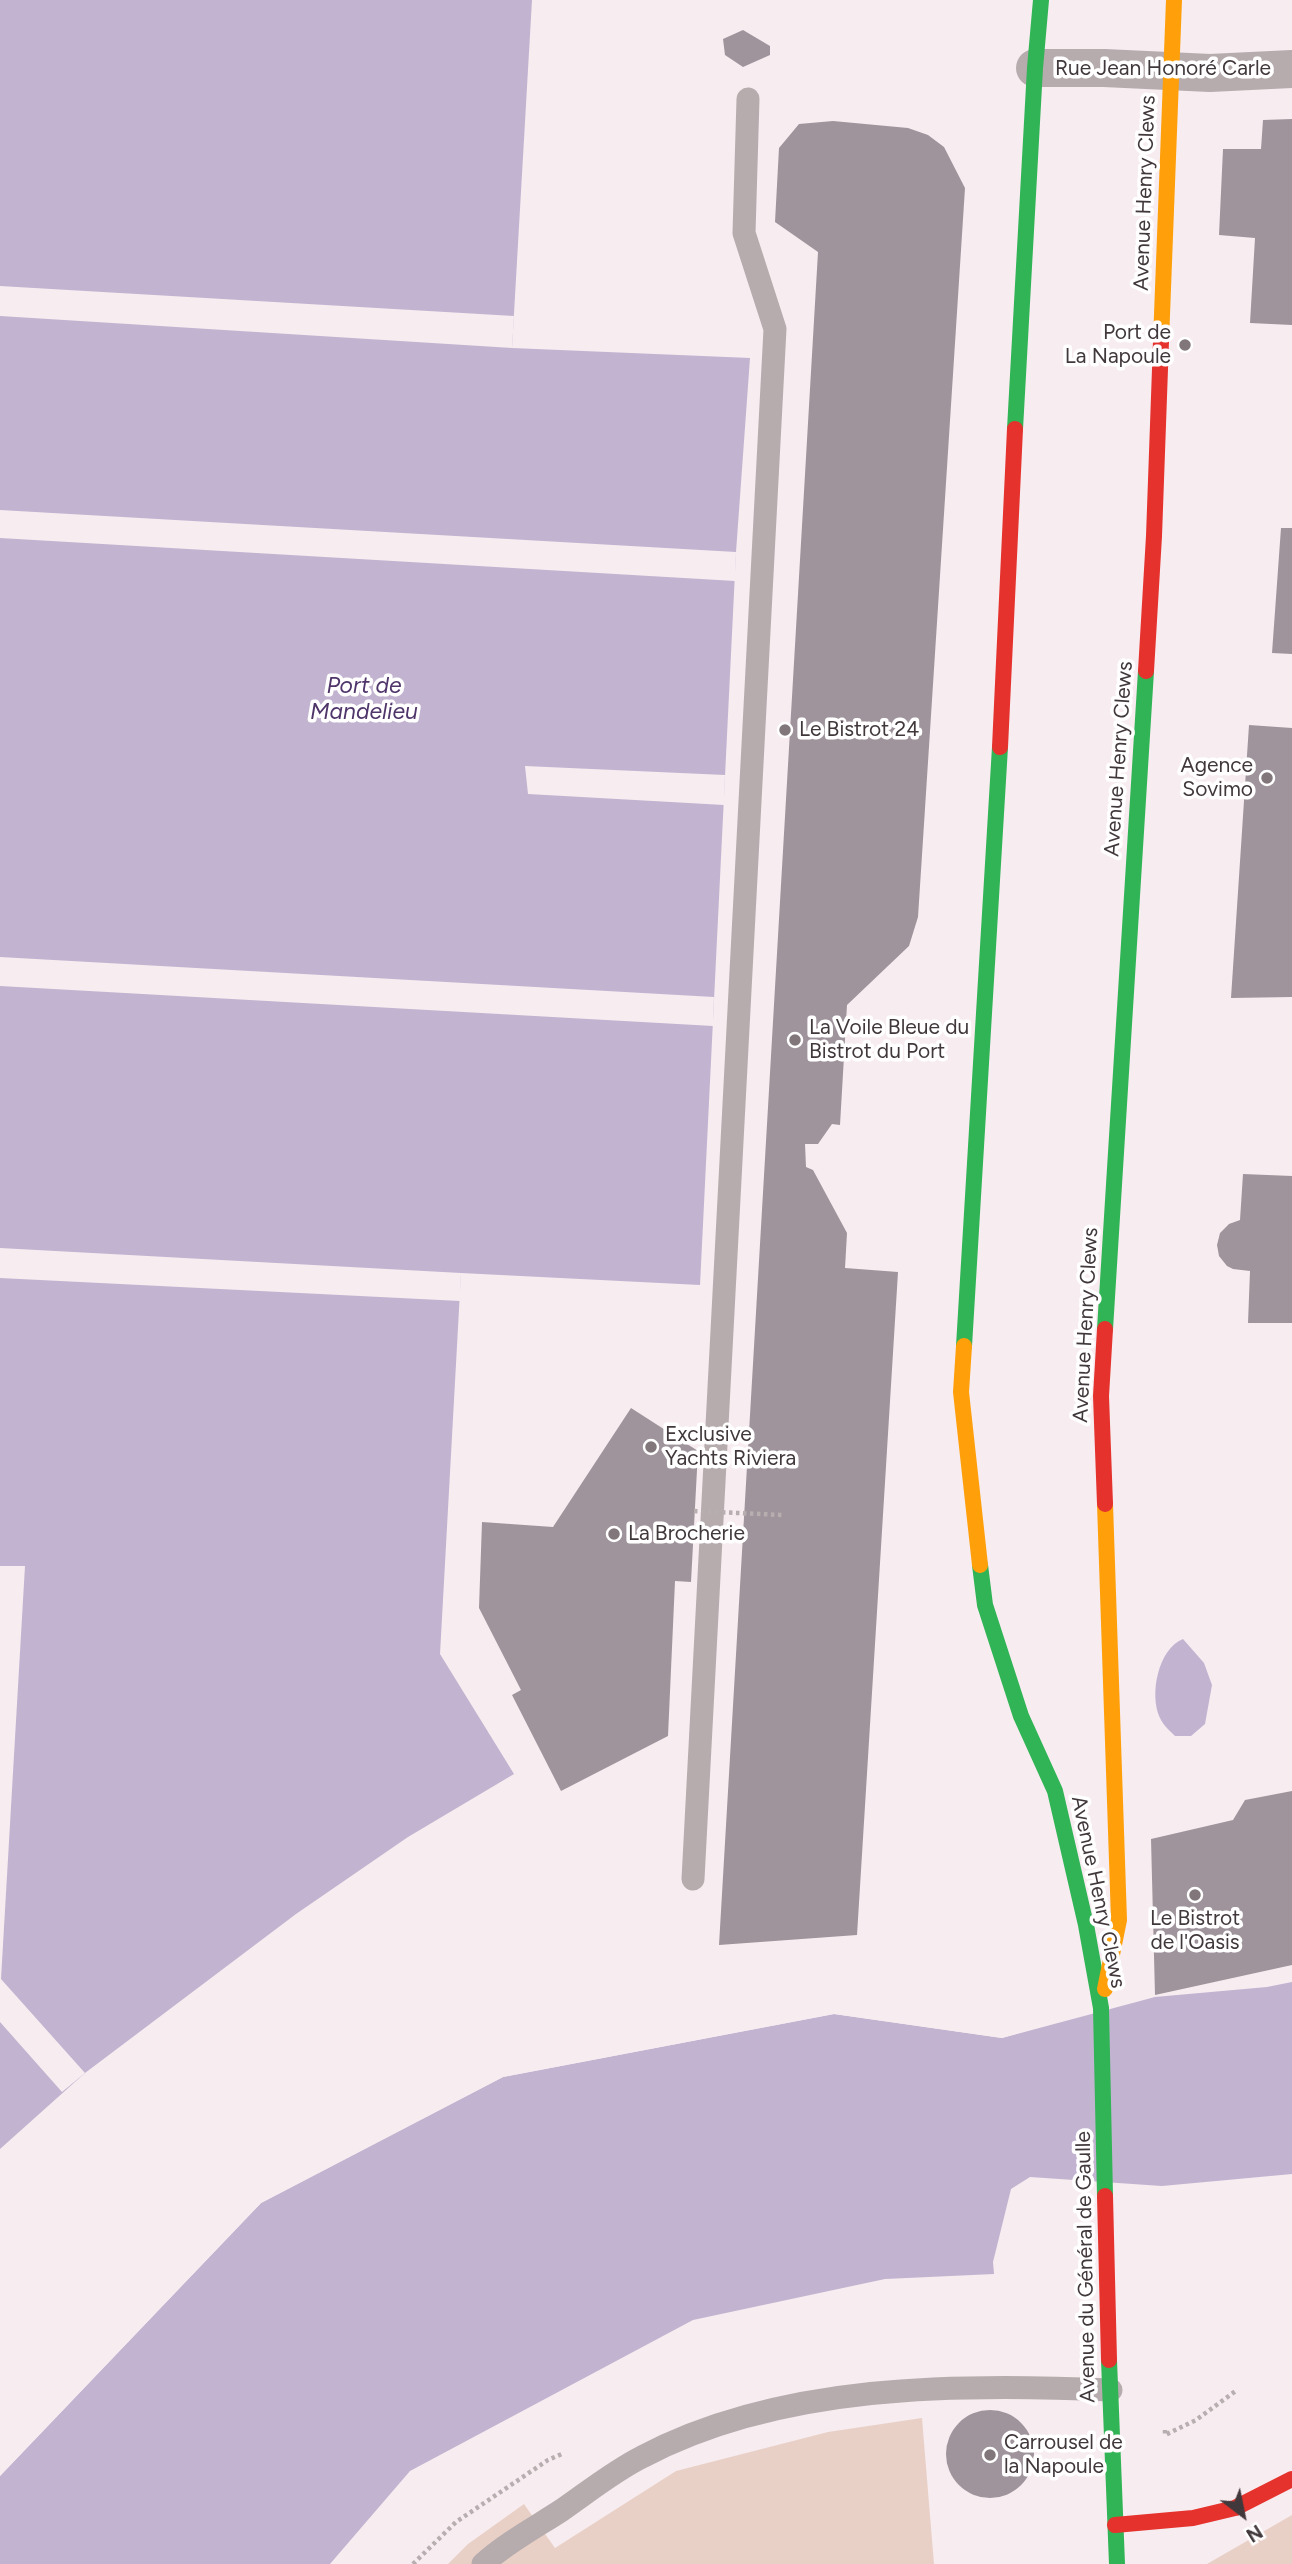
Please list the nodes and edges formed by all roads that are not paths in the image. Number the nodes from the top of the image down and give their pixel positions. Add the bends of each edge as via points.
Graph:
1 (1041, 0) edge
2 (1174, 0) edge
3 (1035, 68) junction
4 (1292, 69) edge
5 (1170, 72) junction
6 (748, 99) dead end
7 (692, 1879) dead end
8 (1101, 2008) junction
9 (1111, 2390) junction
10 (1292, 2479) edge
11 (1115, 2525) junction
12 (483, 2564) edge
13 (1103, 2564) edge
14 (1117, 2564) edge

1 - 3 main road, Avenue Henry Clews
2 - 5 main road, Avenue Henry Clews
3 - 5 street, Rue Jean Honoré Carle
3 - 8 main road, Avenue Henry Clews via 1007,635 961,1392 985,1605 1021,1716 1055,1791
4 - 5 street, Rue Jean Honoré Carle
5 - 8 main road, Avenue Henry Clews via 1153,550 1101,1396 1119,1920
6 - 7 lane via 744,233 775,329
8 - 9 main road, Avenue du Général de Gaulle
9 - 11 main road, Avenue du Général de Gaulle
9 - 12 lane via 1015,2386 819,2399 705,2428 641,2457
10 - 11 main road via 1235,2508 1193,2518
11 - 13 main road, Avenue du Général de Gaulle
11 - 14 main road, Avenue du Général de Gaulle

